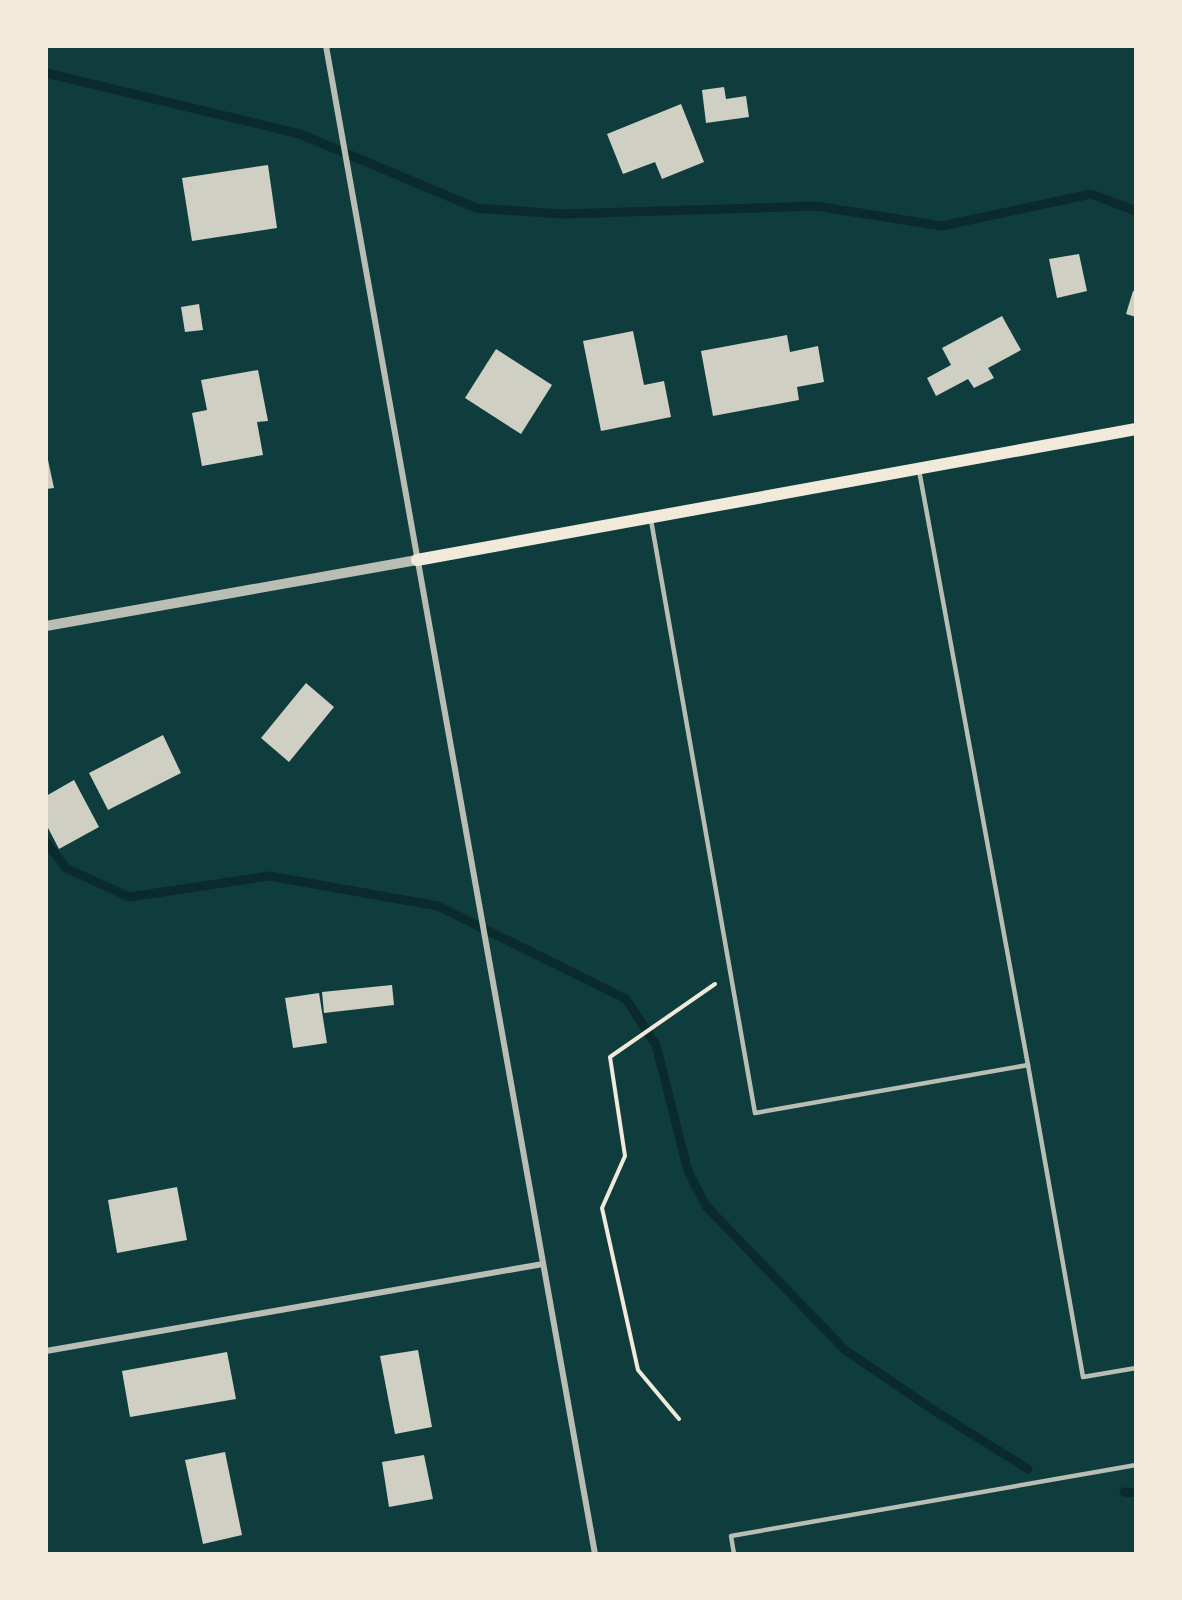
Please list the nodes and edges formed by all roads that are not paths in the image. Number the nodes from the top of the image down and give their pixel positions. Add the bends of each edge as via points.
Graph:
1 (326, 46) edge
2 (1136, 429) edge
3 (919, 468) junction
4 (651, 517) junction
5 (417, 561) junction
6 (46, 626) edge
7 (1028, 1065) junction
8 (543, 1264) junction
9 (46, 1352) edge
10 (1136, 1368) edge
11 (1136, 1465) edge
12 (595, 1554) edge
13 (734, 1554) edge

1 - 5 street
2 - 3 main road
3 - 4 main road
3 - 7 lane
4 - 5 main road
4 - 7 lane via 755,1113
5 - 6 street
5 - 8 street
7 - 10 lane via 1083,1377
8 - 9 street
8 - 12 street
11 - 13 lane via 731,1536

